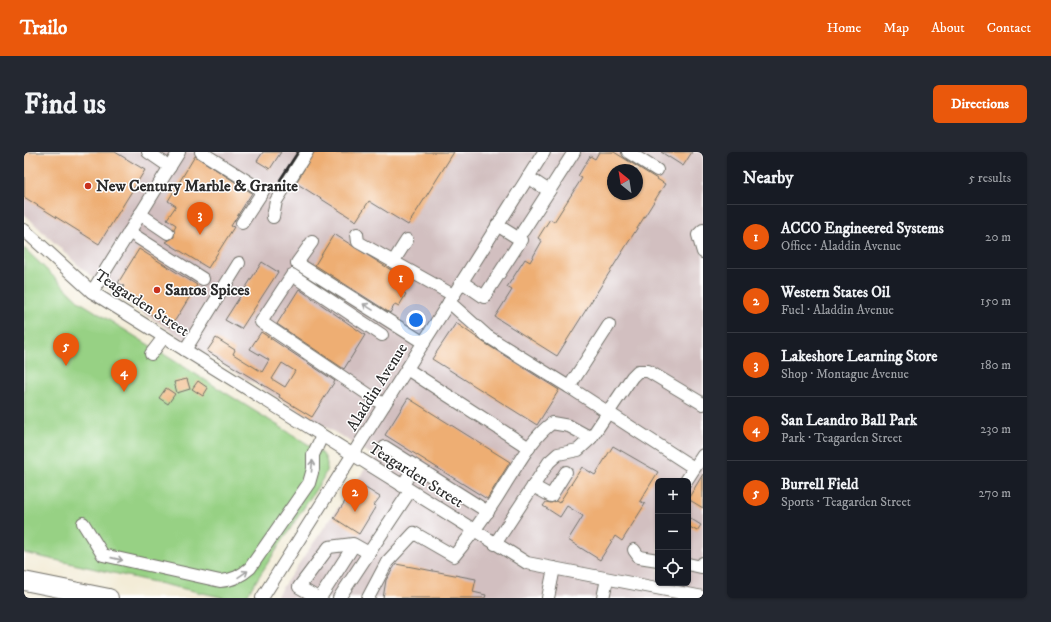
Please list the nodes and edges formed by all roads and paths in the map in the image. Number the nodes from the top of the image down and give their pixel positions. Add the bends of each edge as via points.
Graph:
1 (148, 152) edge
2 (179, 152) edge
3 (201, 152) edge
4 (307, 152) edge
5 (544, 152) edge
6 (574, 152) edge
7 (628, 152) edge
8 (170, 167) junction
9 (657, 170) dead end
10 (528, 177) junction
11 (549, 191) junction
12 (140, 214) junction
13 (273, 217) dead end
14 (242, 222) dead end
15 (497, 225) junction
16 (24, 230) edge
17 (703, 230) edge
18 (523, 231) dead end
19 (129, 232) junction
20 (168, 233) dead end
21 (357, 234) dead end
22 (407, 240) dead end
23 (312, 242) dead end
24 (703, 252) edge
25 (393, 262) junction
26 (239, 264) dead end
27 (203, 279) dead end
28 (462, 282) junction
29 (92, 292) junction
30 (450, 299) junction
31 (609, 325) dead end
32 (382, 335) dead end
33 (164, 337) junction
34 (424, 342) junction
35 (185, 350) junction
36 (151, 354) dead end
37 (407, 369) junction
38 (569, 387) junction
39 (703, 404) edge
40 (384, 406) junction
41 (609, 411) junction
42 (322, 436) junction
43 (591, 438) junction
44 (385, 447) dead end
45 (529, 448) junction
46 (353, 455) junction
47 (703, 455) edge
48 (415, 466) junction
49 (694, 468) junction
50 (566, 472) dead end
51 (688, 478) edge
52 (533, 486) junction
53 (406, 488) junction
54 (488, 512) junction
55 (83, 523) dead end
56 (475, 531) junction
57 (496, 544) junction
58 (354, 545) junction
59 (634, 550) dead end
60 (369, 553) junction
61 (655, 560) edge
62 (703, 563) edge
63 (691, 565) edge
64 (554, 568) junction
65 (607, 579) junction
66 (24, 581) edge
67 (661, 589) edge
68 (683, 596) edge
69 (703, 597) edge
70 (109, 598) edge
71 (262, 598) edge
72 (319, 598) edge
73 (339, 598) edge
74 (368, 598) edge
75 (548, 598) edge
76 (603, 598) edge

1 - 8 street
2 - 8 street
3 - 14 street via 263,191
4 - 13 street via 276,201
5 - 10 street, Aladdin Avenue
6 - 11 street
7 - 9 street
8 - 12 street
10 - 11 street
10 - 15 street, Aladdin Avenue
11 - 18 street
12 - 19 street
12 - 20 street
15 - 28 street, Aladdin Avenue
15 - 28 street via 521,240 484,297
16 - 29 street, Teagarden Street
17 - 24 street via 698,234
19 - 27 street
19 - 29 street
21 - 25 street via 358,242
22 - 25 street
34 -> 23 street via 297,263
25 - 30 street via 437,285
26 - 35 street
28 - 30 street, Aladdin Avenue
29 - 33 street, Teagarden Street
30 - 34 street, Aladdin Avenue
30 - 38 street via 488,336
31 - 38 street
32 - 40 street via 292,275 261,322
33 - 35 street, Teagarden Street
33 - 36 street
34 - 37 street, Aladdin Avenue
35 - 42 street, Teagarden Street
37 - 40 street, Aladdin Avenue
37 - 45 street
38 - 41 street
39 - 41 street via 648,371 638,371
40 - 46 street, Aladdin Avenue
41 - 43 street
41 - 49 street
42 - 46 street, Teagarden Street
55 -> 42 street via 103,555 220,582 242,576 309,483 313,455
43 - 45 street via 569,426 552,423
43 - 52 street via 578,450 558,454 549,462
44 - 48 street
45 - 54 street
46 - 53 street, Teagarden Street
46 - 71 street, Aladdin Avenue
47 - 49 street
48 - 53 street
48 - 54 street
49 - 51 street
50 - 52 street via 551,496
52 - 57 street
53 - 56 street, Teagarden Street
53 - 60 street
54 - 56 street
56 - 57 street, Teagarden Street
56 - 74 street via 454,556 414,533 387,562
57 - 64 street, Teagarden Street via 527,563
58 - 60 street
58 - 72 street
58 - 72 street via 328,547 299,588
59 - 61 street via 639,557
60 - 73 street
62 - 63 street via 701,567
64 - 65 street, Teagarden Street via 579,579
64 - 75 street
65 - 67 street, Teagarden Street
65 - 76 street
66 - 70 highway
67 - 68 street, Teagarden Street
68 - 69 street, Teagarden Street

